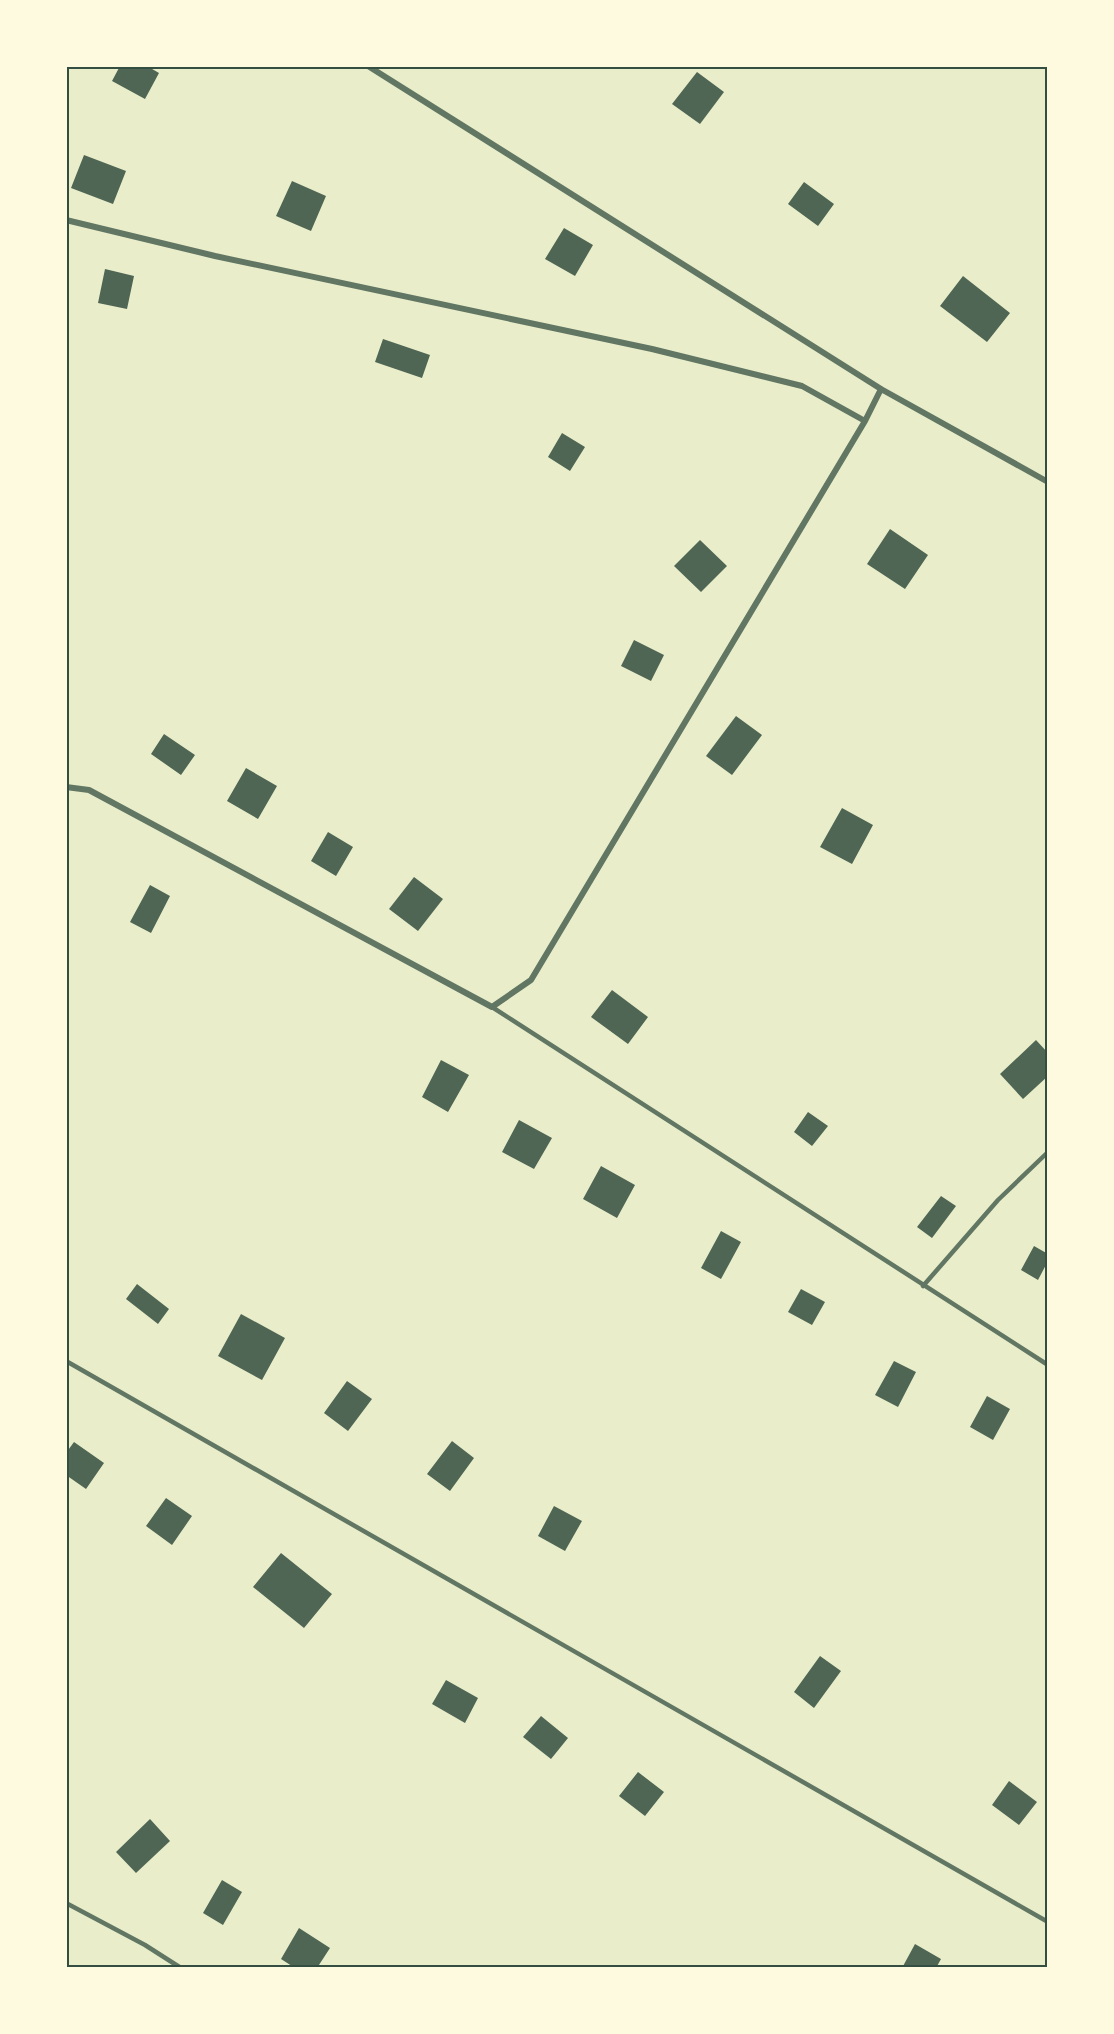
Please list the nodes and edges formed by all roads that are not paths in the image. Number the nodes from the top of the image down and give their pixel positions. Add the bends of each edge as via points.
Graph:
1 (368, 66) edge
2 (66, 220) edge
3 (881, 389) junction
4 (865, 421) junction
5 (1048, 482) edge
6 (66, 787) edge
7 (492, 1007) junction
8 (1048, 1152) edge
9 (923, 1286) junction
10 (66, 1361) edge
11 (1048, 1365) edge
12 (66, 1903) edge
13 (1048, 1923) edge
14 (180, 1968) edge

1 - 3 street
2 - 4 street via 215,256 652,349 802,386
3 - 4 street
3 - 5 street
4 - 7 street via 531,980
6 - 7 street via 89,790
7 - 9 lane
8 - 9 lane via 998,1200
9 - 11 lane
10 - 13 lane
12 - 14 lane

